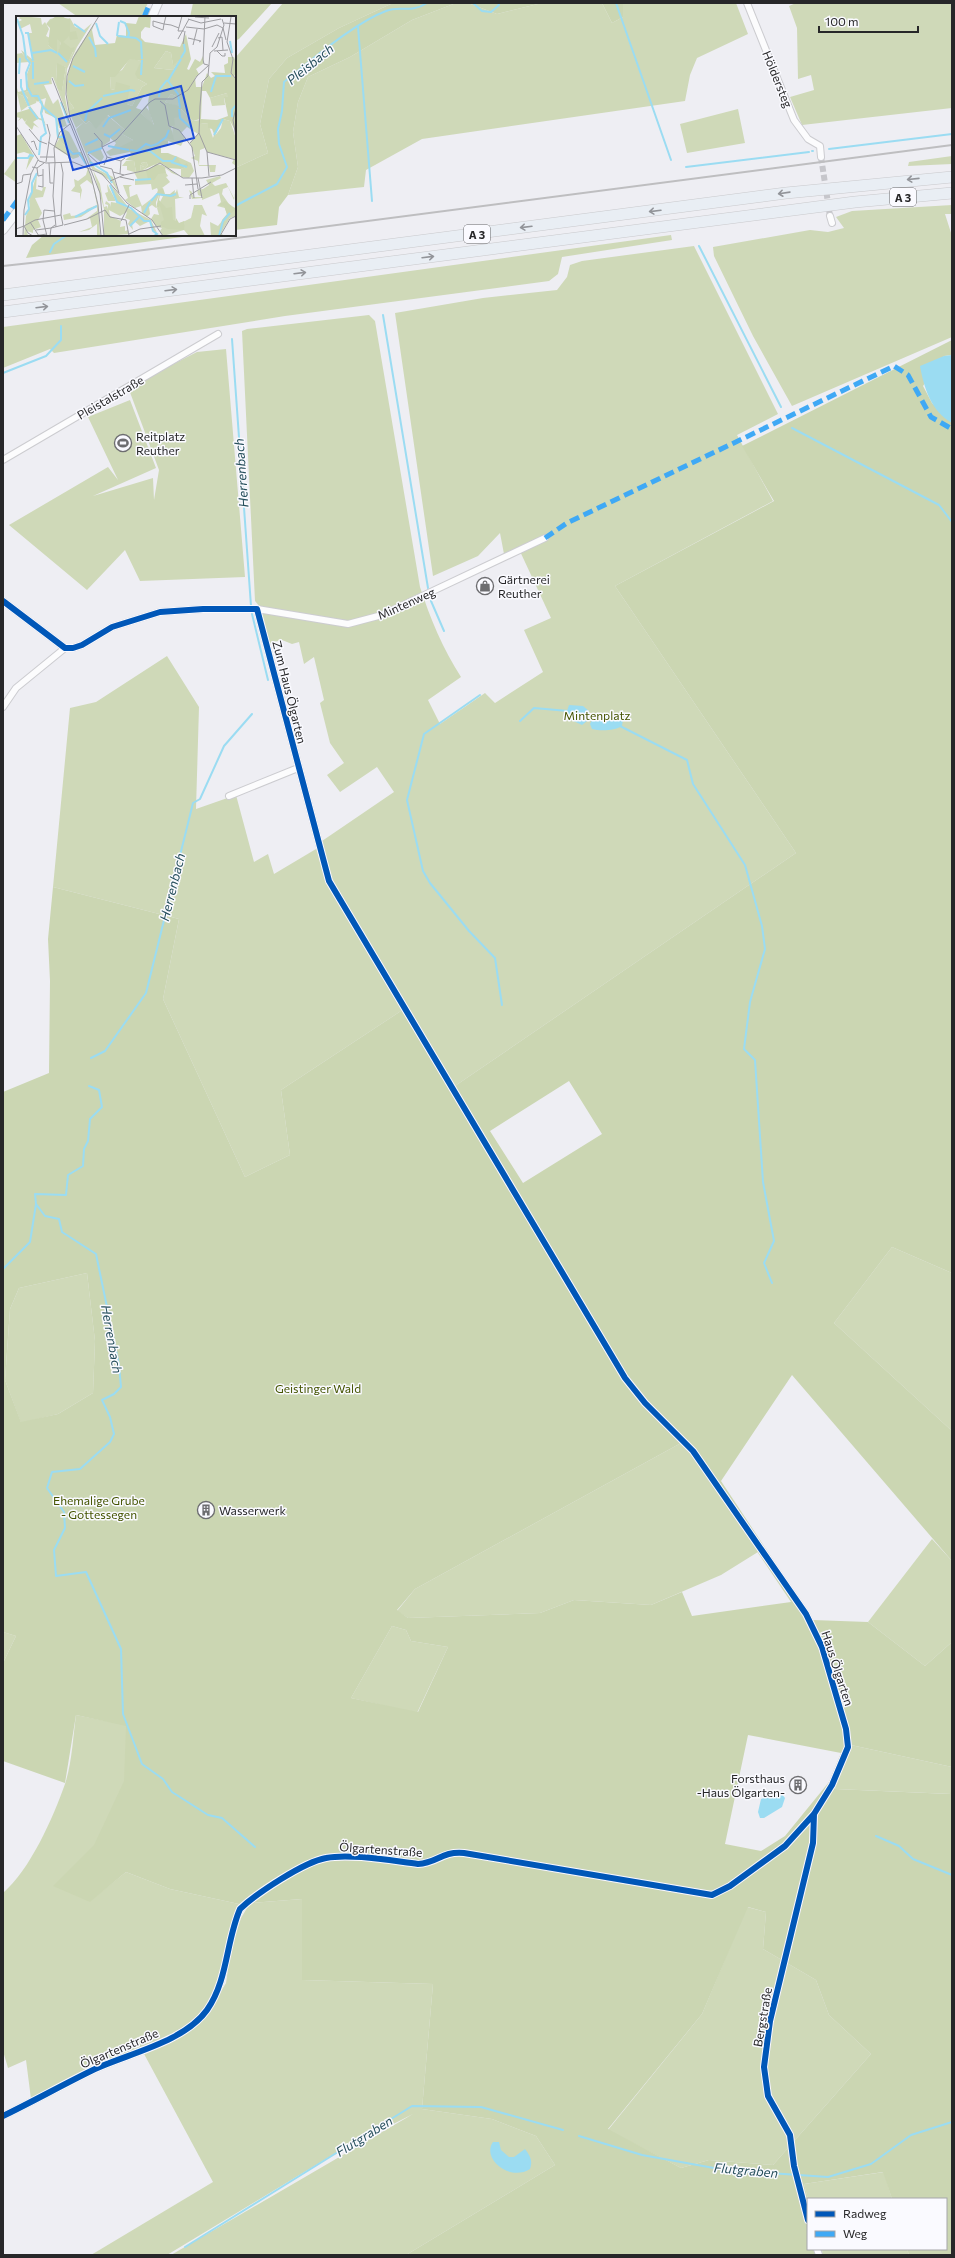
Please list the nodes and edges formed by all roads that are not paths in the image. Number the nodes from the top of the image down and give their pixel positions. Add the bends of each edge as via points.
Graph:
1 (158, 3) edge
2 (747, 3) edge
3 (152, 16) edge
4 (821, 157) tunnel mouth
5 (952, 177) edge
6 (952, 193) edge
7 (16, 213) edge
8 (830, 216) tunnel mouth
9 (832, 223) dead end
10 (3, 230) edge
11 (3, 295) edge
12 (3, 312) edge
13 (218, 334) dead end
14 (3, 460) edge
15 (545, 538) dead end
16 (3, 601) edge
17 (257, 608) junction
18 (65, 648) junction
19 (3, 707) edge
20 (298, 768) junction
21 (229, 796) dead end
22 (417, 1031) joint
23 (814, 1814) junction
24 (3, 2116) edge
25 (807, 2216) edge

1 - 3 main road
2 - 4 street, Höldersteg via 794,120 808,139 820,146
5 -> 11 highway, A 3 via 786,192
12 -> 6 highway, A 3 via 855,202
7 - 10 main road
8 - 9 street
13 - 14 street, Pleistalstraße
15 - 17 street, Mintenweg via 382,615 348,624
16 - 18 street
17 - 18 street via 160,612 112,627 82,645
17 - 20 street, Zum Haus Ölgarten
18 - 19 street via 16,688
20 - 21 street
20 - 22 street, Zum Haus Ölgarten via 329,881
22 - 23 street, Haus Ölgarten via 625,1378 645,1403 693,1451 806,1614 822,1647 846,1729 848,1747 832,1785
23 - 24 street, Ölgartenstraße via 785,1846 730,1886 712,1895 464,1853 445,1853 428,1863 418,1864 341,1857 315,1861 299,1868 240,1909 216,1994 197,2021 168,2040 94,2070
23 - 25 street, Bergstraße via 813,1843 770,2021 764,2067 768,2096 790,2135 794,2166

